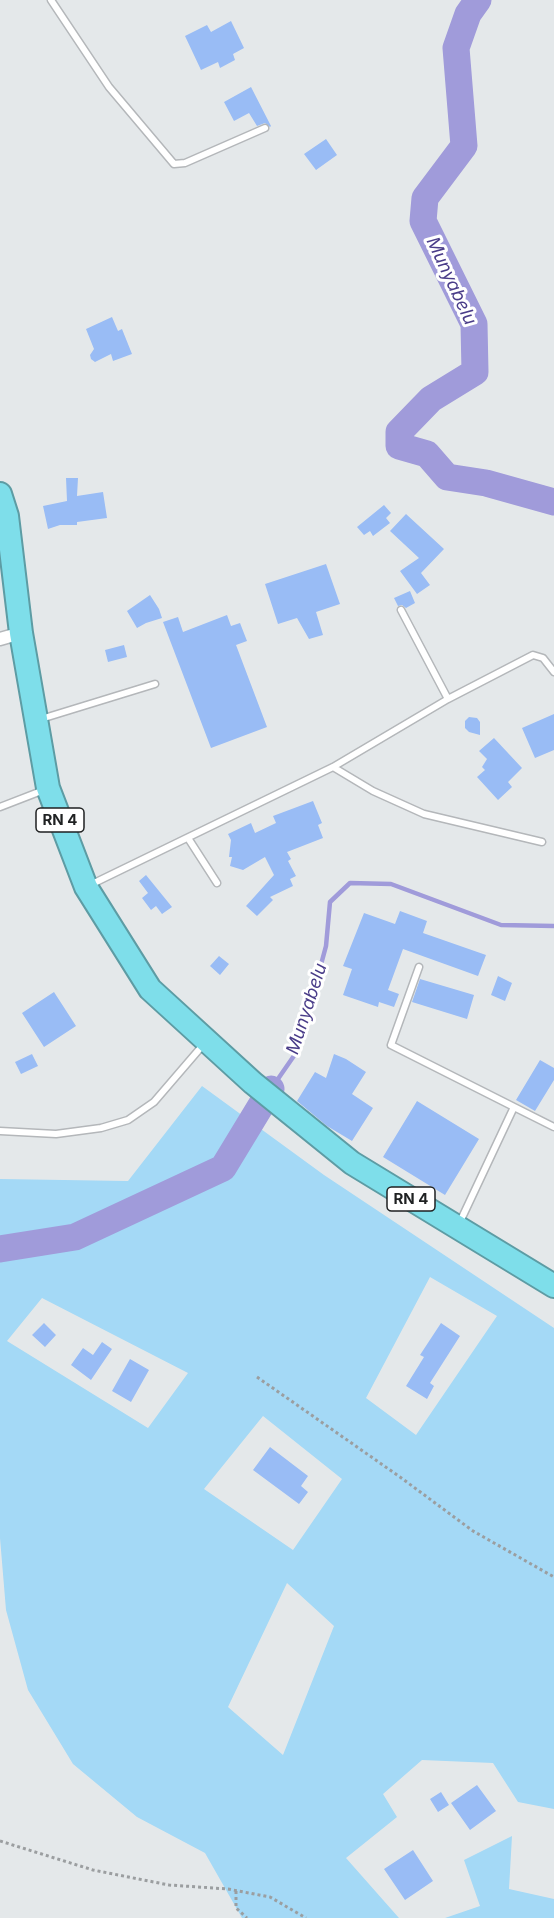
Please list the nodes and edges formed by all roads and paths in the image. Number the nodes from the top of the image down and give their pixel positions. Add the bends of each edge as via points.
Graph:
1 (51, 0) edge
2 (265, 128) dead end
3 (0, 494) edge
4 (4, 517) edge
5 (401, 610) dead end
6 (10, 636) edge
7 (554, 672) edge
8 (155, 684) dead end
9 (448, 699) junction
10 (35, 721) junction
11 (333, 767) junction
12 (48, 789) junction
13 (0, 807) edge
14 (188, 838) junction
15 (542, 842) dead end
16 (217, 883) dead end
17 (86, 887) junction
18 (419, 967) dead end
19 (206, 1041) junction
20 (514, 1107) junction
21 (554, 1127) edge
22 (0, 1131) edge
23 (457, 1227) junction
24 (554, 1286) edge
25 (257, 1377) dead end
26 (554, 1577) edge
27 (0, 1841) edge
28 (236, 1891) junction
29 (247, 1918) edge
30 (306, 1918) edge

1 - 2 lane via 109,87 174,164 185,163
3 - 4 highway, RN 4
4 - 6 highway, RN 4
5 - 9 lane
6 - 10 highway, RN 4
7 - 9 lane via 543,658 533,655
8 - 10 lane
9 - 11 lane
10 - 12 highway, RN 4
11 - 14 lane
11 - 15 lane via 424,814
12 - 13 lane
12 - 17 highway, RN 4
14 - 16 lane
14 - 17 lane
17 - 19 highway, RN 4 via 150,989
18 - 20 lane via 391,1045
19 - 22 lane via 154,1102 128,1120 56,1134
19 - 23 highway, RN 4 via 352,1163
20 - 21 lane
20 - 23 lane
23 - 24 highway, RN 4
25 - 26 path via 474,1531
27 - 28 path via 93,1870 169,1885
28 - 29 path via 236,1908
28 - 30 path via 270,1897

